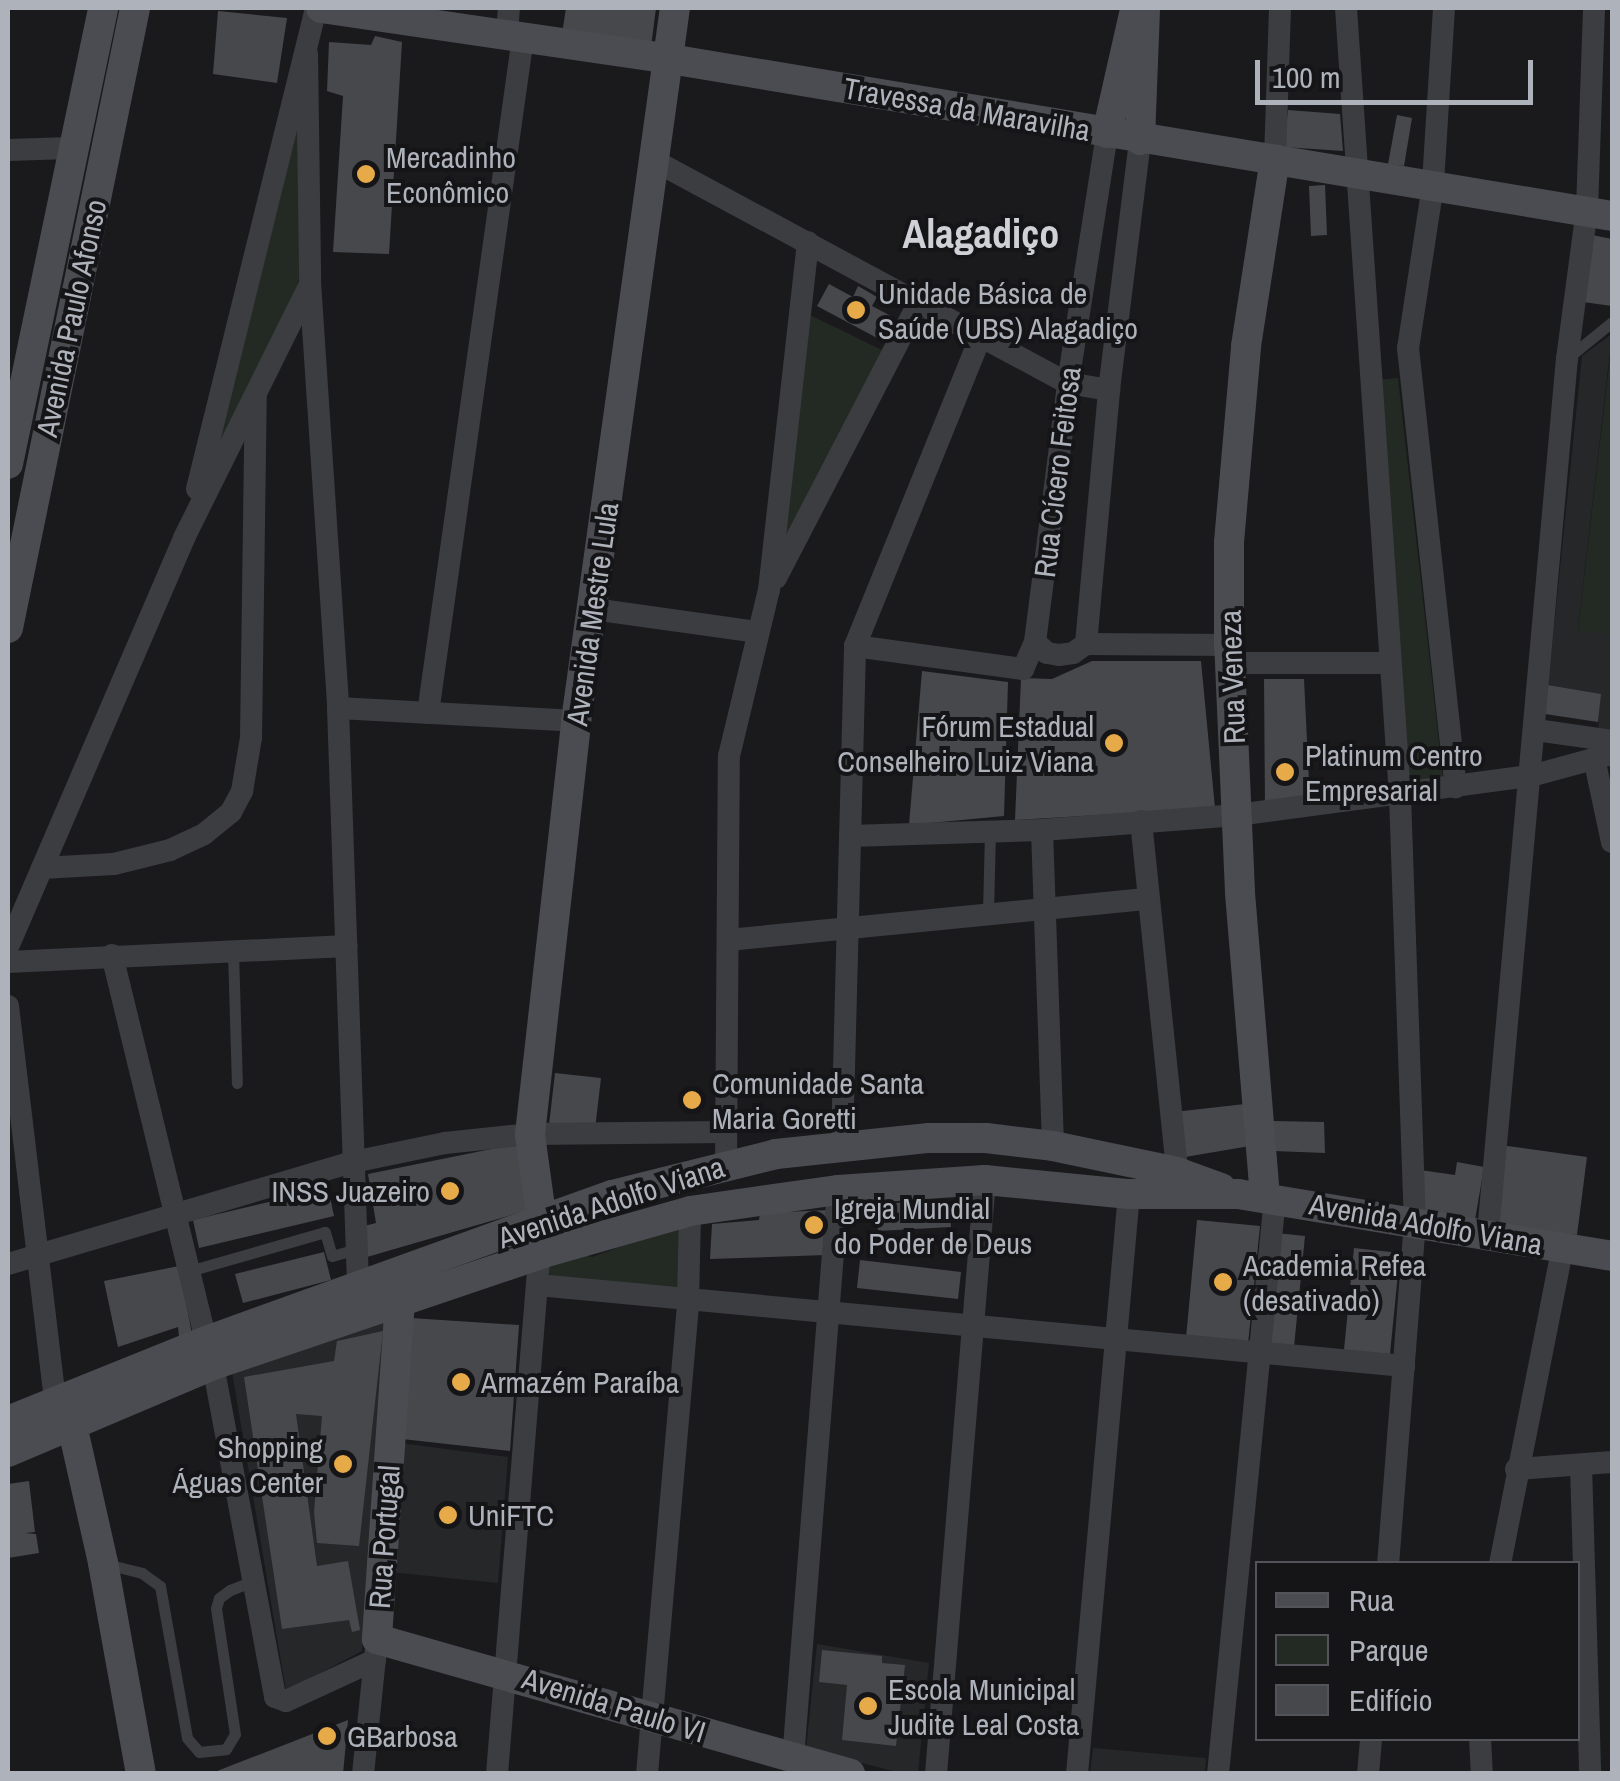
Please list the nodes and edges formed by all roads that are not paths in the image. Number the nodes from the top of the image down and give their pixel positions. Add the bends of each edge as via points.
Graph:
1 (103, 8) edge
2 (135, 8) edge
3 (318, 8) edge
4 (675, 8) edge
5 (1136, 8) edge
6 (1145, 8) edge
7 (1280, 8) edge
8 (1346, 8) edge
9 (1444, 8) edge
10 (1594, 8) edge
11 (513, 26) edge
12 (307, 54) junction
13 (670, 59) junction
14 (1107, 133) junction
15 (1140, 140) junction
16 (70, 148) junction
17 (8, 150) edge
18 (1274, 159) junction
19 (655, 161) junction
20 (1356, 172) junction
21 (1433, 184) junction
22 (1600, 213) edge
23 (808, 242) junction
24 (310, 282) junction
25 (919, 302) junction
26 (1612, 322) edge
27 (982, 336) junction
28 (1371, 348) junction
29 (1408, 348) junction
30 (1567, 359) junction
31 (1068, 383) junction
32 (256, 389) junction
33 (1109, 390) junction
34 (8, 464) edge
35 (184, 538) junction
36 (769, 590) junction
37 (594, 609) junction
38 (8, 628) edge
39 (756, 632) junction
40 (1034, 642) junction
41 (1086, 644) junction
42 (856, 646) junction
43 (1229, 654) junction
44 (1388, 663) junction
45 (338, 708) junction
46 (428, 713) junction
47 (576, 721) junction
48 (1536, 730) junction
49 (1612, 742) edge
50 (1603, 756) edge
51 (1531, 776) junction
52 (1456, 787) junction
53 (1400, 796) junction
54 (1237, 814) junction
55 (1141, 820) junction
56 (1042, 830) junction
57 (990, 831) junction
58 (850, 836) junction
59 (1612, 842) edge
60 (42, 868) junction
61 (1148, 900) junction
62 (1047, 907) junction
63 (988, 914) junction
64 (849, 929) junction
65 (728, 940) junction
66 (347, 946) junction
67 (8, 947) edge
68 (233, 950) junction
69 (112, 956) junction
70 (8, 962) edge
71 (8, 1006) edge
72 (237, 1083) dead end
73 (726, 1132) junction
74 (530, 1134) junction
75 (842, 1145) junction
76 (1064, 1148) junction
77 (776, 1154) junction
78 (353, 1162) junction
79 (726, 1164) junction
80 (1177, 1172) junction
81 (985, 1180) junction
82 (1059, 1187) junction
83 (838, 1190) junction
84 (1129, 1194) junction
85 (1259, 1196) junction
86 (784, 1198) junction
87 (690, 1211) junction
88 (175, 1216) junction
89 (1414, 1222) junction
90 (1488, 1234) junction
91 (542, 1238) junction
92 (1563, 1247) junction
93 (357, 1249) junction
94 (38, 1256) junction
95 (1612, 1256) edge
96 (8, 1264) edge
97 (189, 1271) junction
98 (538, 1284) junction
99 (358, 1285) junction
100 (400, 1300) junction
101 (688, 1302) junction
102 (832, 1314) junction
103 (973, 1328) junction
104 (1117, 1339) junction
105 (210, 1353) junction
106 (1259, 1353) junction
107 (1404, 1366) junction
108 (63, 1414) junction
109 (8, 1422) edge
110 (8, 1452) edge
111 (1612, 1462) edge
112 (1582, 1466) junction
113 (1516, 1469) junction
114 (1388, 1561) edge
115 (1501, 1561) edge
116 (103, 1563) junction
117 (254, 1581) junction
118 (376, 1650) junction
119 (505, 1673) junction
120 (652, 1716) junction
121 (1371, 1741) edge
122 (1480, 1741) edge
123 (793, 1759) junction
124 (141, 1774) edge
125 (363, 1774) edge
126 (497, 1774) edge
127 (646, 1774) edge
128 (850, 1774) edge
129 (936, 1774) edge
130 (1077, 1774) edge
131 (1218, 1774) edge
132 (1368, 1774) edge
133 (1482, 1774) edge
134 (1590, 1774) edge

1 - 16 street, Avenida Paulo Afonso
2 - 38 street, Avenida Paulo Afonso
3 - 11 street, Travessa da Maravilha
3 - 12 street
4 - 13 street, Avenida Mestre Lula
5 - 14 street, Rua Cícero Feitosa
6 - 15 street, Rua Cícero Feitosa
7 - 18 street
8 - 20 street
9 - 21 street
10 - 22 street
11 - 13 street, Travessa da Maravilha
11 - 46 street
12 - 24 street
12 - 35 street
13 - 14 street, Travessa da Maravilha
13 - 19 street, Avenida Mestre Lula
14 - 15 street, Travessa da Maravilha
14 - 31 street, Rua Cícero Feitosa
15 - 18 street, Travessa da Maravilha
15 - 33 street, Rua Cícero Feitosa
16 - 17 street
16 - 34 street, Avenida Paulo Afonso
18 - 20 street, Travessa da Maravilha
18 - 43 street, Rua Veneza via 1233,464
19 - 23 street
19 - 37 street, Avenida Mestre Lula
20 - 21 street, Travessa da Maravilha
20 - 28 street
21 - 22 street, Travessa da Maravilha
21 - 29 street
22 - 30 street
23 - 25 street
23 - 36 street
24 - 32 street
24 - 45 street
25 - 27 street
25 - 36 street
26 - 30 lane
27 - 31 street
27 - 42 street
28 - 29 street
28 - 44 street
29 - 52 street
30 - 48 street
31 - 33 street
31 - 40 street, Rua Cícero Feitosa
32 - 35 street
32 - 60 street via 251,738 242,791 231,812 170,850 114,864
33 - 41 street, Rua Cícero Feitosa
35 - 60 street
36 - 39 street
37 - 39 street
37 - 47 street, Avenida Mestre Lula
39 - 65 street via 729,756
40 - 41 street via 1060,654
40 - 42 street via 1024,669
41 - 43 street
42 - 58 street
43 - 44 street
43 - 54 street, Rua Veneza
44 - 53 street
45 - 46 street
45 - 66 street
46 - 47 street
47 - 74 street, Avenida Mestre Lula
48 - 49 street
48 - 51 street
50 - 51 street
50 - 59 street
51 - 52 street
51 - 90 street
52 - 53 street
53 - 54 street
53 - 89 street
54 - 55 street
54 - 85 street, Rua Veneza
55 - 56 street
55 - 61 street
56 - 57 street
56 - 62 street
57 - 58 street
57 - 63 lane
58 - 64 street
60 - 67 street
61 - 62 street
61 - 80 street
62 - 63 street
62 - 76 street
63 - 64 street
64 - 65 street
64 - 75 street
65 - 73 street
66 - 68 street
66 - 78 street
68 - 69 street
68 - 72 lane
69 - 70 street
69 - 88 street
71 - 94 street
73 - 74 street
73 - 79 street
74 - 78 street
74 - 91 street, Avenida Mestre Lula
75 - 76 street, Avenida Adolfo Viana via 929,1138
75 - 77 street, Avenida Adolfo Viana
76 - 80 street, Avenida Adolfo Viana
76 - 82 street via 1080,1172
77 - 79 street, Avenida Adolfo Viana
77 - 86 street via 768,1161 767,1178
78 - 88 street
78 - 93 street
79 - 91 street, Avenida Adolfo Viana via 612,1195
80 - 85 street, Avenida Adolfo Viana
81 - 82 street, Avenida Adolfo Viana
81 - 83 street, Avenida Adolfo Viana
81 - 103 street
82 - 84 street, Avenida Adolfo Viana
83 - 86 street, Avenida Adolfo Viana
83 - 102 street
84 - 85 street, Avenida Adolfo Viana
84 - 104 street
85 - 89 street, Avenida Adolfo Viana
85 - 106 street
86 - 87 street, Avenida Adolfo Viana
87 - 91 street, Avenida Adolfo Viana
87 - 101 street
88 - 94 street
88 - 97 street
89 - 90 street, Avenida Adolfo Viana
89 - 107 street
90 - 92 street, Avenida Adolfo Viana
91 - 98 street
91 - 99 street, Avenida Adolfo Viana
91 - 100 street, Avenida Adolfo Viana
92 - 95 street, Avenida Adolfo Viana
92 - 113 street
93 - 97 lane via 332,1256 326,1232
93 - 99 street
94 - 96 street
94 - 108 street
97 - 105 street
98 - 101 street
98 - 119 street
99 - 105 street, Avenida Adolfo Viana
100 - 105 street, Avenida Adolfo Viana
100 - 118 street, Rua Portugal
101 - 102 street
101 - 120 street
102 - 103 street
102 - 123 street
103 - 104 street
103 - 129 street
104 - 106 street
104 - 130 street
105 - 108 street, Avenida Adolfo Viana
105 - 117 street
106 - 107 street
106 - 131 street
107 - 114 street
108 - 109 street, Avenida Adolfo Viana
108 - 110 street, Avenida Adolfo Viana
108 - 116 street
111 - 112 street
112 - 113 street
112 - 134 street
113 - 115 street
116 - 117 lane via 160,1586 187,1738 199,1752 226,1748 236,1734 216,1608 230,1590
116 - 124 street
117 - 118 street via 276,1697 286,1701
118 - 119 street, Avenida Paulo VI
118 - 125 street, Rua Portugal
119 - 120 street, Avenida Paulo VI
119 - 126 street
120 - 123 street, Avenida Paulo VI
120 - 127 street
121 - 132 street
122 - 133 street
123 - 128 street, Avenida Paulo VI

